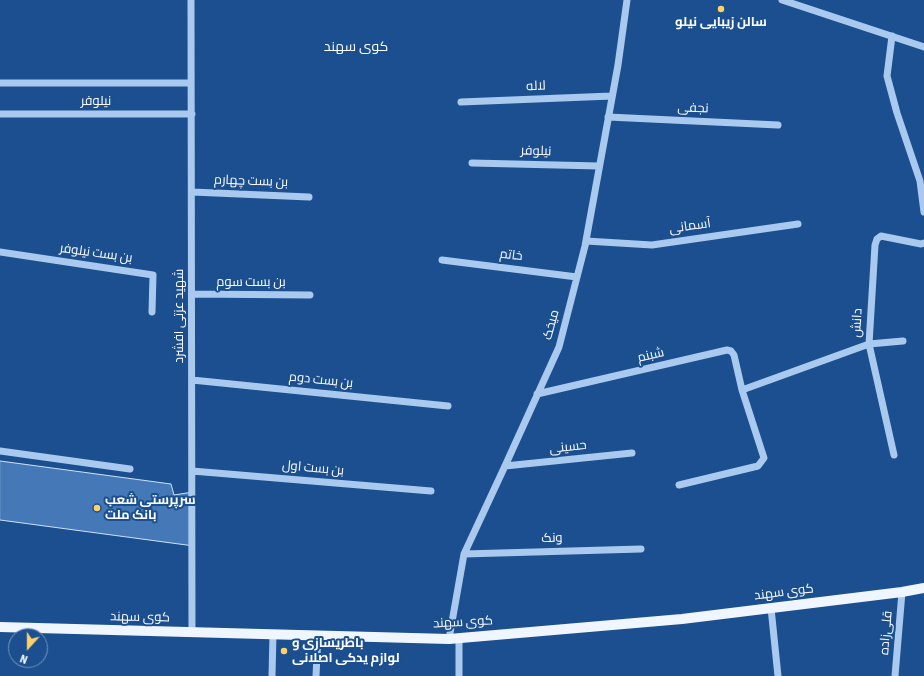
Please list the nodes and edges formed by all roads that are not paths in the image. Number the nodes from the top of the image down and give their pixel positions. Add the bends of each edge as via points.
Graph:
1 (191, 0) edge
2 (627, 0) edge
3 (782, 0) edge
4 (892, 36) junction
5 (924, 47) edge
6 (0, 83) edge
7 (191, 83) junction
8 (612, 96) junction
9 (461, 102) dead end
10 (0, 114) edge
11 (192, 114) junction
12 (608, 117) junction
13 (778, 125) dead end
14 (472, 163) dead end
15 (599, 166) junction
16 (192, 192) junction
17 (308, 197) dead end
18 (924, 212) edge
19 (798, 224) dead end
20 (586, 241) junction
21 (924, 243) edge
22 (0, 252) edge
23 (442, 260) dead end
24 (577, 277) junction
25 (192, 294) junction
26 (310, 295) dead end
27 (152, 312) dead end
28 (903, 341) dead end
29 (869, 344) junction
30 (192, 380) junction
31 (742, 390) junction
32 (537, 394) junction
33 (448, 406) dead end
34 (0, 451) edge
35 (632, 453) dead end
36 (894, 455) dead end
37 (505, 466) junction
38 (130, 469) dead end
39 (192, 471) junction
40 (679, 485) dead end
41 (431, 491) dead end
42 (641, 549) dead end
43 (464, 554) junction
44 (924, 588) edge
45 (902, 592) junction
46 (771, 608) junction
47 (0, 627) edge
48 (192, 632) junction
49 (273, 634) junction
50 (318, 635) junction
51 (454, 638) junction
52 (272, 676) edge
53 (316, 676) edge
54 (458, 676) edge
55 (778, 676) edge
56 (895, 676) edge

1 - 7 street, شهید عزتی افشرد
2 - 8 street, میخک
3 - 4 street
4 - 5 street
4 - 18 street via 887,76 920,181
6 - 7 street, نیلوفر
7 - 11 street, شهید عزتی افشرد
8 - 9 street, لاله
8 - 12 street, میخک
10 - 11 street, نیلوفر
11 - 16 street, شهید عزتی افشرد
12 - 13 street, نجفی
12 - 15 street, میخک
14 - 15 street, نیلوفر
15 - 20 street, میخک
16 - 17 street, بن بست چهارم
16 - 25 street, شهید عزتی افشرد
19 - 20 street, آسمانی via 652,245
20 - 24 street, میخک
21 - 29 street, دانش via 881,236 877,239
22 - 27 street, بن بست نیلوفر via 153,275
23 - 24 street, خاتم
24 - 32 street, میخک via 559,347
25 - 26 street, بن بست سوم
25 - 30 street, شهید عزتی افشرد
28 - 29 street
29 - 31 street
29 - 36 street, دانش
30 - 33 street, بن بست دوم
30 - 39 street, شهید عزتی افشرد
31 - 32 street, شبنم via 734,355 728,350
31 - 40 street, شبنم via 764,458 762,462 758,466
32 - 37 street, میخک
34 - 38 street
35 - 37 street, حسینی
37 - 43 street, میخک
39 - 41 street, بن بست اول
39 - 48 street, شهید عزتی افشرد
42 - 43 street, ونک
43 - 51 street, میخک
44 - 45 main road, کوی سهند
45 - 46 main road, کوی سهند
45 - 56 street, قلی‌زاده
46 - 51 main road, کوی سهند via 682,619
46 - 55 street
47 - 48 main road, کوی سهند
48 - 49 main road, کوی سهند
49 - 50 main road, کوی سهند
49 - 52 street
50 - 51 main road, کوی سهند
50 - 53 street
51 - 54 street, میخک

